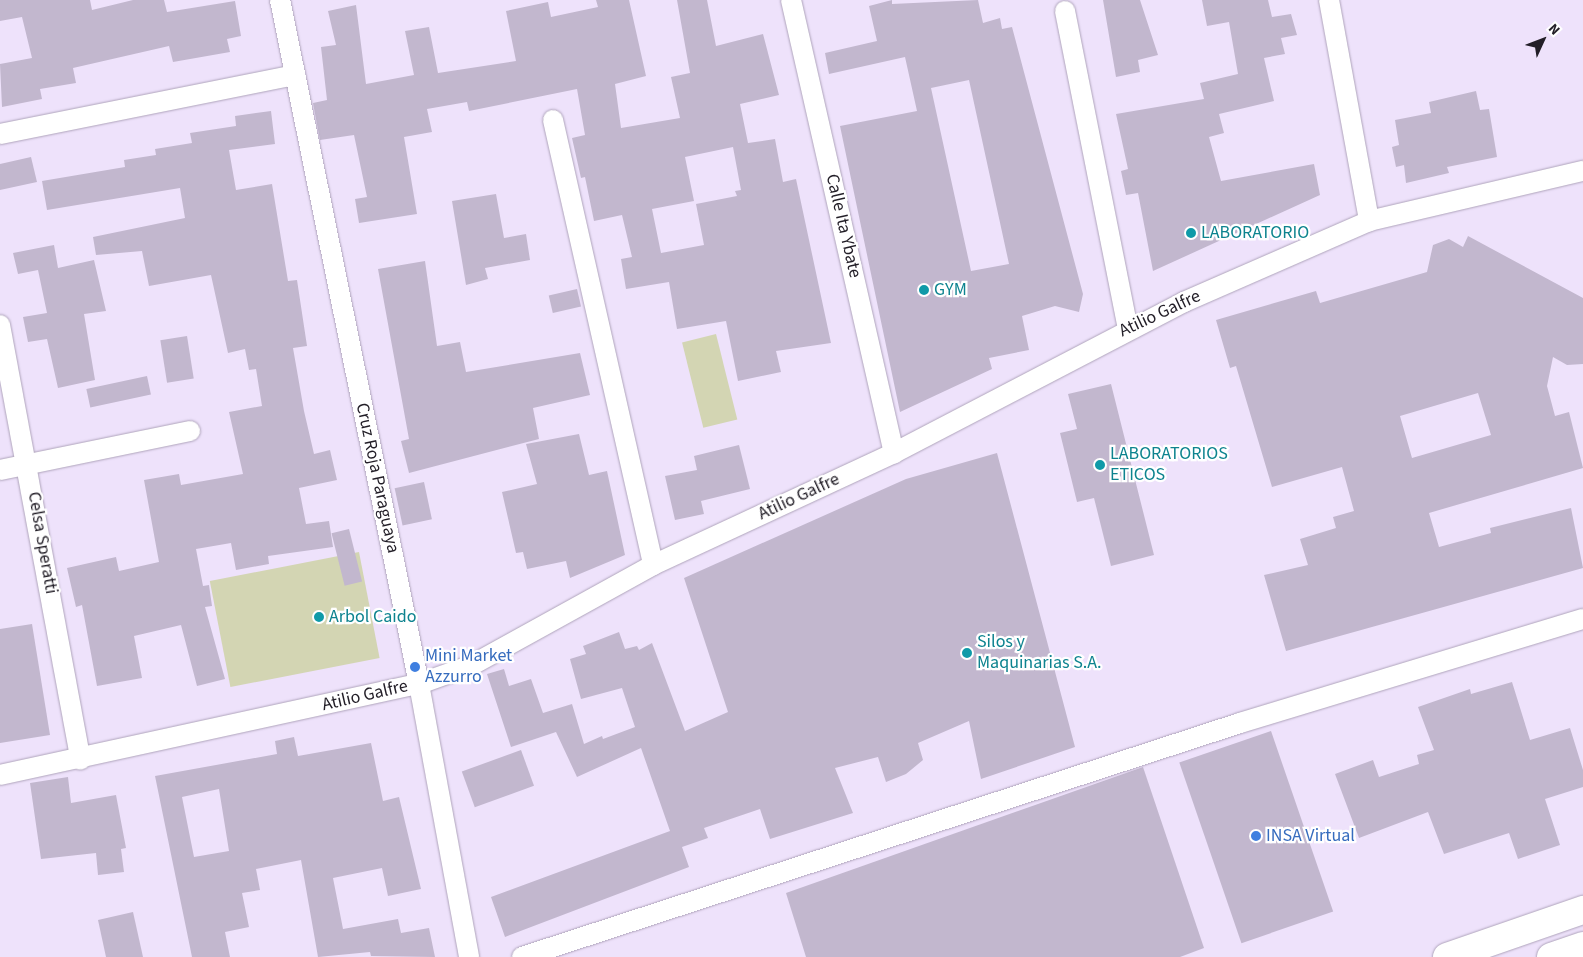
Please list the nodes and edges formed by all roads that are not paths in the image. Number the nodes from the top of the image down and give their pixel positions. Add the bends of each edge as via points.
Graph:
1 (280, 0) edge
2 (791, 0) edge
3 (1329, 0) edge
4 (1065, 11) dead end
5 (295, 75) junction
6 (553, 120) dead end
7 (0, 134) edge
8 (1583, 171) edge
9 (1369, 221) junction
10 (0, 326) edge
11 (1128, 328) junction
12 (190, 431) dead end
13 (894, 453) junction
14 (28, 464) junction
15 (0, 470) edge
16 (652, 565) junction
17 (1583, 618) edge
18 (419, 684) junction
19 (80, 760) junction
20 (0, 775) edge
21 (1583, 910) edge
22 (1583, 946) edge
23 (469, 957) edge
24 (522, 957) edge
25 (1447, 957) edge
26 (1551, 957) edge

1 - 5 street, Cruz Roja Paraguaya
2 - 13 street, Calle Ita Ybate
3 - 9 street
4 - 11 street
5 - 7 street
5 - 18 street, Cruz Roja Paraguaya
6 - 16 street
8 - 9 street, Atilio Galfre
9 - 11 street, Atilio Galfre
10 - 14 street, Celsa Speratti
11 - 13 street, Atilio Galfre
12 - 14 street
13 - 16 street, Atilio Galfre
14 - 15 street
14 - 19 street, Celsa Speratti
16 - 18 street, Atilio Galfre via 472,665
17 - 24 street via 1136,756
18 - 19 street, Atilio Galfre
18 - 23 street, Cruz Roja Paraguaya
19 - 20 street, Atilio Galfre
21 - 25 main road
22 - 26 main road

